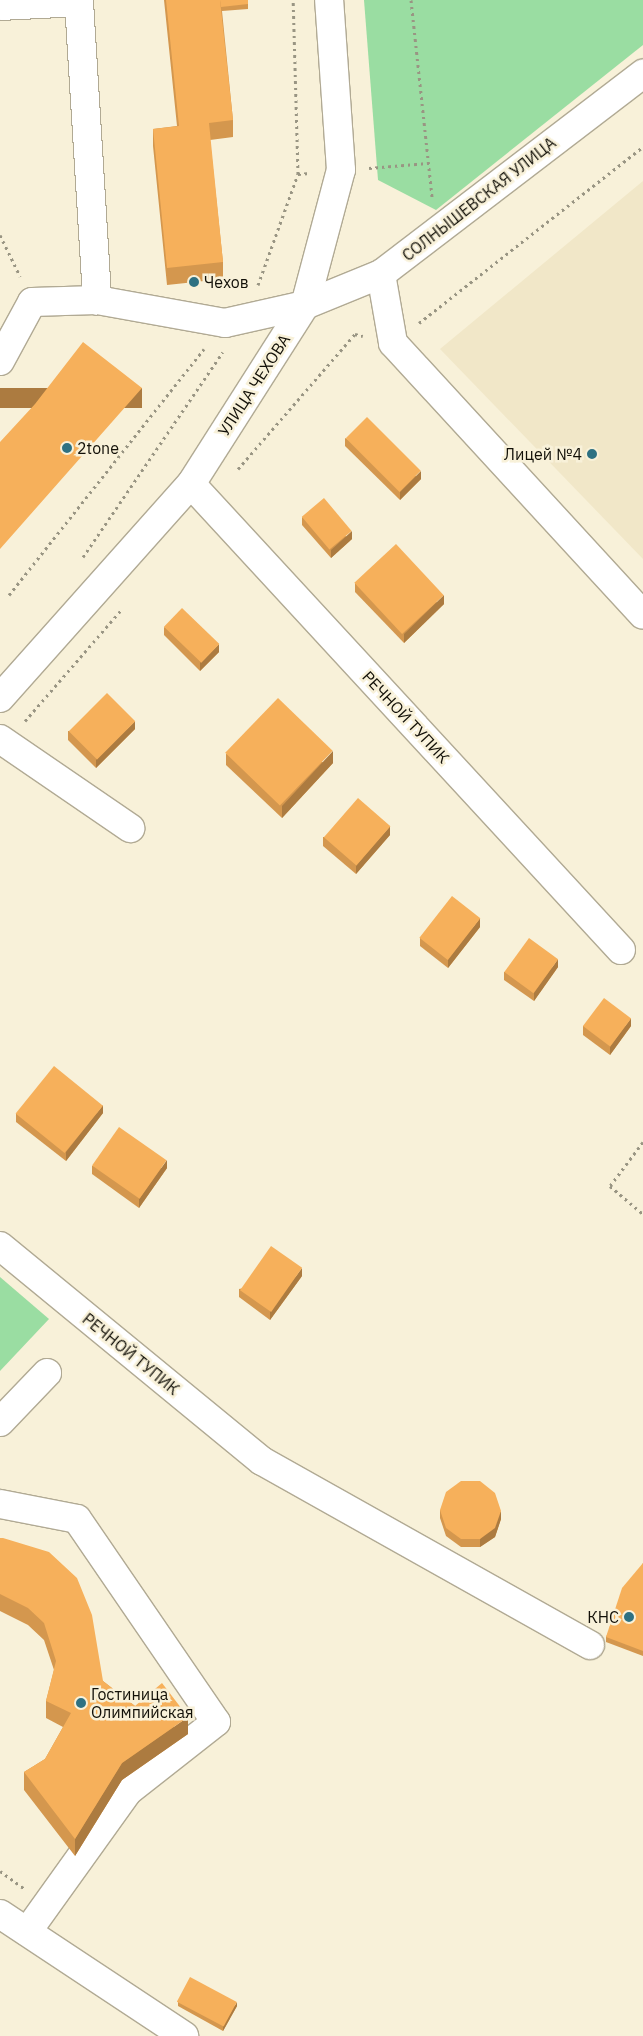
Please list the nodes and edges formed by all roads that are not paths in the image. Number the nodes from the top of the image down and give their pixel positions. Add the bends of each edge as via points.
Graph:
1 (329, 0) edge
2 (0, 6) edge
3 (643, 74) edge
4 (381, 274) junction
5 (97, 300) junction
6 (304, 305) junction
7 (0, 361) edge
8 (190, 484) junction
9 (643, 616) edge
10 (0, 698) edge
11 (0, 739) edge
12 (130, 828) dead end
13 (621, 950) dead end
14 (0, 1246) edge
15 (47, 1372) dead end
16 (0, 1422) edge
17 (0, 1504) edge
18 (590, 1645) dead end
19 (0, 1914) edge
20 (27, 1932) junction
21 (184, 2036) edge

1 - 6 street, УЛИЦА ЧЕХОВА via 341,170
2 - 5 street via 78,2
3 - 4 street, СОЛНЫШЕВСКАЯ УЛИЦА
4 - 6 street, СОЛНЫШЕВСКАЯ УЛИЦА
4 - 9 street via 393,343
5 - 6 street, СОЛНЫШЕВСКАЯ УЛИЦА via 225,323
5 - 7 street via 32,302
6 - 8 street, УЛИЦА ЧЕХОВА
8 - 10 street, УЛИЦА ЧЕХОВА
8 - 13 street, РЕЧНОЙ ТУПИК
11 - 12 street
14 - 18 street, РЕЧНОЙ ТУПИК via 262,1461
15 - 16 street
17 - 20 street via 77,1519 216,1722 128,1791
19 - 20 street
20 - 21 street

